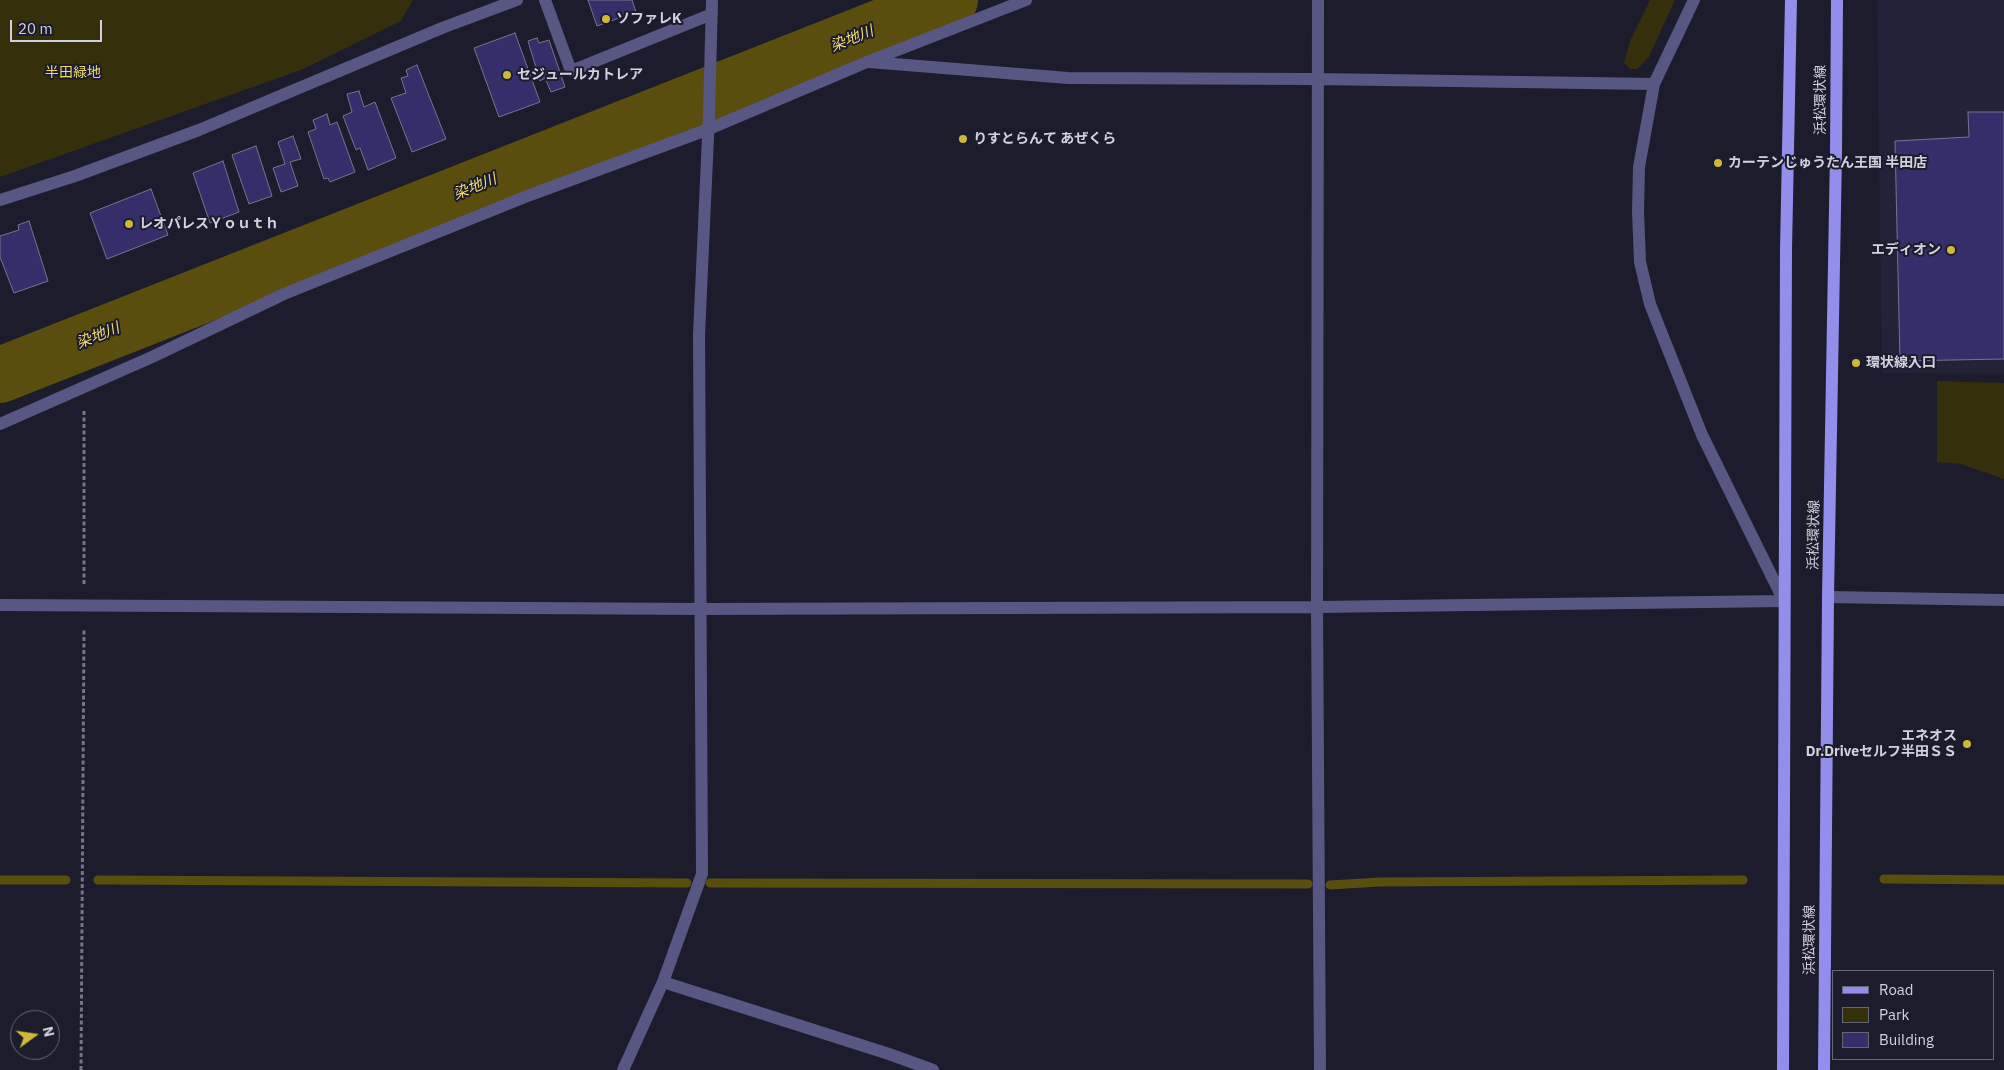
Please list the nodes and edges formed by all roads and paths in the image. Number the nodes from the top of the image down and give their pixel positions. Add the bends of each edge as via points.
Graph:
1 (517, 0) edge
2 (545, 0) edge
3 (712, 0) edge
4 (1026, 0) edge
5 (1318, 0) edge
6 (1694, 0) edge
7 (1791, 0) edge
8 (1837, 0) edge
9 (712, 14) junction
10 (867, 62) junction
11 (1318, 79) junction
12 (1654, 84) junction
13 (709, 129) junction
14 (0, 200) edge
15 (84, 388) junction
16 (0, 424) edge
17 (1828, 597) junction
18 (2004, 600) edge
19 (1784, 601) junction
20 (0, 605) edge
21 (84, 606) junction
22 (1317, 607) junction
23 (702, 609) junction
24 (663, 982) junction
25 (80, 1070) edge
26 (623, 1070) edge
27 (932, 1070) edge
28 (1320, 1070) edge
29 (1783, 1070) edge
30 (1824, 1070) edge

1 - 14 street via 199,130
2 - 9 street via 571,72
3 - 9 street
4 - 10 street
5 - 11 street
6 - 12 street
7 - 19 main road, 浜松環状線
8 - 17 main road, 浜松環状線
9 - 13 street
10 - 11 street via 1068,78
10 - 13 street
11 - 12 street
11 - 22 street
12 - 19 street via 1639,167 1638,211 1640,262 1650,304 1702,435
13 - 15 street via 284,294
13 - 23 street via 699,335
15 - 16 street
15 - 21 path
17 - 18 street
17 - 30 main road, 浜松環状線
19 - 22 street
19 - 29 main road, 浜松環状線
20 - 21 street
21 - 23 street
21 - 25 path
22 - 23 street
22 - 28 street
23 - 24 street via 702,874
24 - 26 street
24 - 27 street

